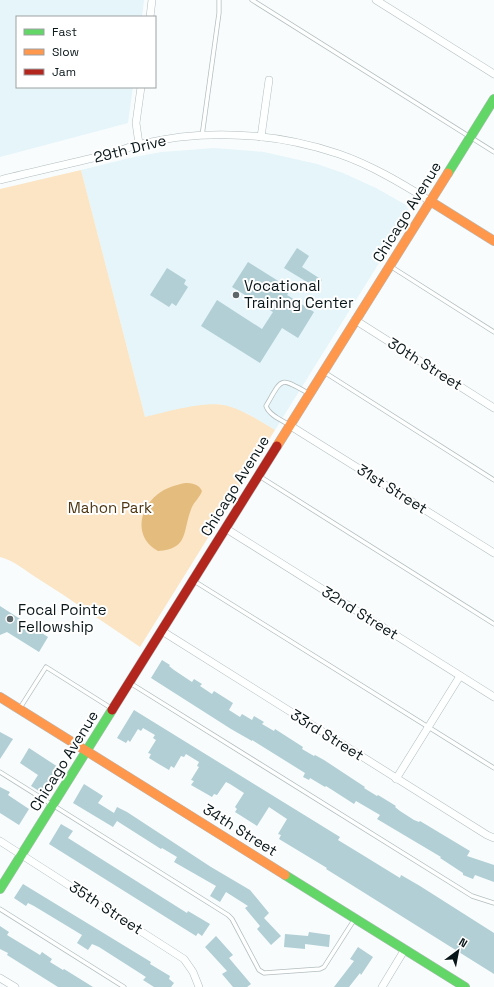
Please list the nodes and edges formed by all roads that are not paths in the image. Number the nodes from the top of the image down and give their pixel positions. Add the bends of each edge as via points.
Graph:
1 (152, 0) edge
2 (220, 0) edge
3 (252, 0) edge
4 (376, 0) edge
5 (150, 16) edge
6 (494, 74) edge
7 (269, 80) dead end
8 (141, 88) edge
9 (494, 99) edge
10 (202, 136) junction
11 (261, 136) junction
12 (470, 137) junction
13 (139, 144) junction
14 (494, 152) edge
15 (0, 180) edge
16 (430, 201) junction
17 (494, 241) edge
18 (390, 266) junction
19 (355, 320) junction
20 (494, 332) edge
21 (323, 372) junction
22 (309, 394) junction
23 (494, 408) edge
24 (289, 425) junction
25 (258, 476) junction
26 (494, 480) edge
27 (225, 528) junction
28 (494, 553) edge
29 (193, 580) junction
30 (494, 624) edge
31 (162, 631) junction
32 (460, 676) junction
33 (129, 682) junction
34 (0, 697) edge
35 (494, 697) edge
36 (20, 709) junction
37 (113, 709) junction
38 (429, 726) junction
39 (87, 751) junction
40 (494, 768) edge
41 (0, 772) edge
42 (396, 779) junction
43 (53, 804) junction
44 (494, 838) edge
45 (0, 841) edge
46 (21, 854) junction
47 (0, 889) edge
48 (494, 903) edge
49 (0, 909) edge
50 (355, 918) junction
51 (405, 949) junction
52 (0, 978) edge
53 (453, 984) edge
54 (15, 987) edge
55 (124, 987) edge
56 (199, 987) edge
57 (382, 987) edge
58 (465, 987) edge

1 - 5 street
2 - 10 lane
3 - 12 lane
4 - 6 street
7 - 11 street
8 - 13 street via 136,123
9 - 12 street, Chicago Avenue
10 - 11 street, 29th Drive
10 - 13 street, 29th Drive
11 - 16 street, 29th Drive via 338,154 364,164
12 - 14 lane
12 - 16 street, Chicago Avenue
13 - 15 street, 29th Drive via 111,154
16 - 17 street
16 - 18 street, Chicago Avenue
18 - 19 street, Chicago Avenue
18 - 20 lane
19 - 21 street, Chicago Avenue
19 - 23 street, 30th Street
21 - 22 street, Chicago Avenue
21 - 26 lane
22 - 24 street, Chicago Avenue
22 - 24 lane via 287,381 278,386 266,406 272,414
24 - 25 street, Chicago Avenue
24 - 28 street, 31st Street
25 - 27 street, Chicago Avenue
25 - 30 lane
27 - 29 street, Chicago Avenue
27 - 32 street, 32nd Street
29 - 31 street, Chicago Avenue
29 - 38 lane
31 - 33 street, Chicago Avenue
31 - 42 street, 33rd Street
32 - 35 street, 32nd Street
32 - 38 street
33 - 37 street, Chicago Avenue
33 - 48 lane via 472,896
34 - 36 street, 34th Street
36 - 37 lane via 46,667
36 - 39 street, 34th Street
37 - 39 street, Chicago Avenue
38 - 40 lane
38 - 42 street
39 - 43 street, Chicago Avenue
39 - 50 street, 34th Street
41 - 43 lane
42 - 44 street, 33rd Street
43 - 46 street, Chicago Avenue
43 - 50 lane via 228,915 259,970 264,973 324,967
45 - 46 street, 35th Street
46 - 47 street, Chicago Avenue
46 - 56 street, 35th Street via 184,958 194,972
49 - 55 lane
50 - 51 street, 34th Street
51 - 53 street, 34th Street
51 - 57 street
52 - 54 street
53 - 58 street, 34th Street

